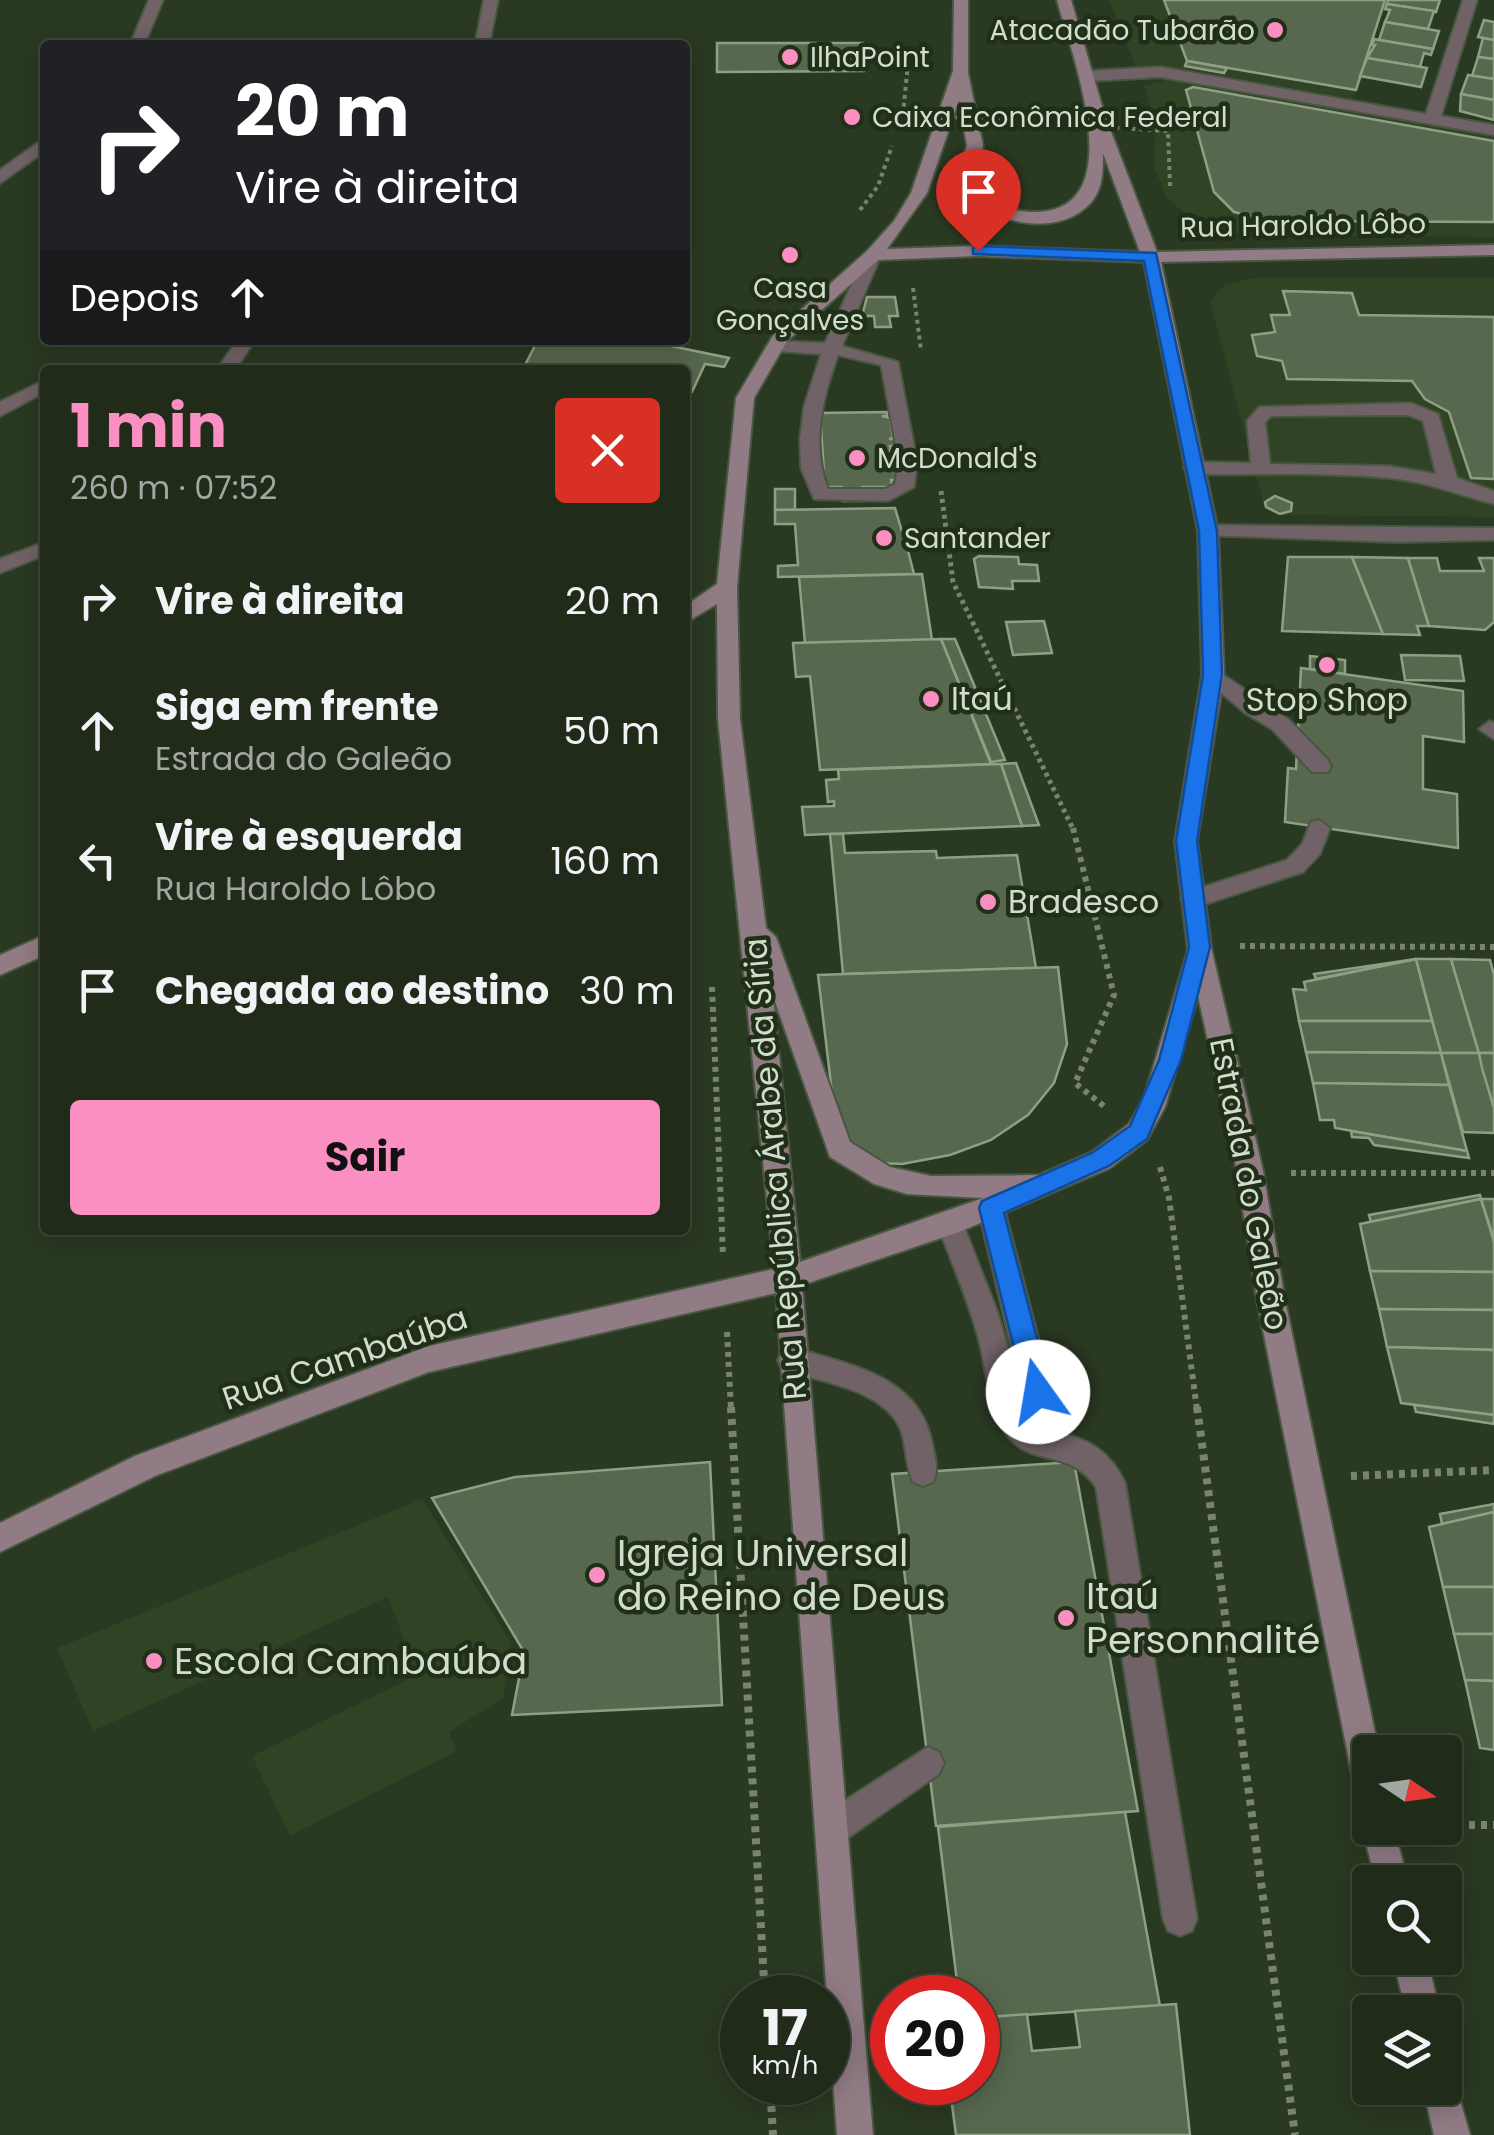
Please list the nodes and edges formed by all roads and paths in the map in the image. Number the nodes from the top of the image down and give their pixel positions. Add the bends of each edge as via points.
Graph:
1 (156, 0) edge
2 (491, 0) edge
3 (961, 0) edge
4 (1064, 0) edge
5 (1470, 0) edge
6 (139, 40) edge
7 (483, 40) edge
8 (908, 62) dead end
9 (961, 71) junction
10 (1088, 76) junction
11 (1096, 116) junction
12 (1432, 119) junction
13 (1494, 130) edge
14 (40, 147) edge
15 (0, 178) edge
16 (1170, 186) dead end
17 (1494, 250) edge
18 (908, 252) junction
19 (873, 255) junction
20 (1151, 257) junction
21 (775, 346) junction
22 (834, 349) junction
23 (924, 368) dead end
24 (40, 388) edge
25 (0, 410) edge
26 (1194, 468) junction
27 (1261, 472) junction
28 (1448, 482) junction
29 (940, 485) dead end
30 (1494, 498) edge
31 (1208, 531) junction
32 (1494, 534) edge
33 (40, 550) edge
34 (0, 566) edge
35 (728, 587) junction
36 (690, 613) edge
37 (1213, 675) junction
38 (1320, 766) dead end
39 (1319, 828) dead end
40 (1193, 898) junction
41 (751, 900) junction
42 (40, 946) edge
43 (1494, 946) edge
44 (1200, 947) junction
45 (0, 966) edge
46 (1138, 1132) junction
47 (1250, 1172) junction
48 (1494, 1173) edge
49 (1048, 1184) junction
50 (991, 1208) junction
51 (950, 1224) junction
52 (788, 1278) junction
53 (792, 1360) junction
54 (1040, 1443) junction
55 (1494, 1470) edge
56 (923, 1472) dead end
57 (1310, 1478) junction
58 (0, 1538) edge
59 (1360, 1735) edge
60 (928, 1763) dead end
61 (1462, 1825) edge
62 (1494, 1825) edge
63 (831, 1830) junction
64 (1180, 1919) dead end
65 (771, 2105) edge
66 (1445, 2105) edge
67 (773, 2135) edge
68 (855, 2135) edge
69 (1295, 2135) edge
70 (1452, 2135) edge

1 - 6 street
2 - 7 street
3 - 9 main road
4 - 10 main road, Estrada do Galeão
5 - 12 street
8 - 16 path, bridge via 903,114 1168,131
9 - 11 main road via 975,146 963,180 971,196 992,210 1038,217 1080,204 1091,189
9 - 19 main road via 919,193
10 - 11 main road, Estrada do Galeão
10 - 12 street via 1160,72
11 - 20 main road, Estrada do Galeão
12 - 13 street
14 - 15 street
17 - 20 main road, Rua Haroldo Lôbo
18 - 19 main road, Rua Haroldo Lôbo
18 - 20 main road, Rua Haroldo Lôbo
18 - 23 path
19 - 21 main road, Rua República Árabe da Síria
19 - 22 street
20 - 26 main road, Estrada do Galeão
21 - 22 street
21 - 35 main road, Rua República Árabe da Síria via 746,398
22 - 22 street via 810,412 812,480 821,496 837,498 904,488 908,462 890,362
24 - 25 street
26 - 27 street
26 - 31 main road, Estrada do Galeão
27 - 28 street via 1389,472
27 - 28 street via 1256,422 1266,411 1411,410 1431,418
28 - 30 street
29 - 46 path via 953,582 1074,831 1114,995 1074,1083
31 - 32 street
31 - 37 main road, Estrada do Galeão
33 - 34 street
35 - 36 main road
35 - 41 main road, Rua República Árabe da Síria via 729,719
37 - 38 street via 1280,724
37 - 40 main road, Estrada do Galeão via 1186,841
39 - 40 street via 1295,866
40 - 44 main road, Estrada do Galeão
41 - 49 main road via 839,1149 862,1170 897,1184
41 - 52 main road, Rua República Árabe da Síria
42 - 45 main road
43 - 44 path
44 - 46 main road via 1170,1060
44 - 47 main road, Estrada do Galeão
46 - 49 main road, Rua Cambaúba via 1101,1160
46 - 69 path via 1166,1175
47 - 48 path
47 - 57 main road, Estrada do Galeão
49 - 50 main road, Rua Cambaúba
50 - 51 main road, Rua Cambaúba
50 - 54 street via 1038,1392
51 - 52 main road, Rua Cambaúba
51 - 54 street via 1016,1426
52 - 53 main road, Rua República Árabe da Síria
52 - 58 main road, Rua Cambaúba via 430,1359 144,1466
53 - 56 street via 894,1400 911,1420
53 - 63 main road, Rua República Árabe da Síria
54 - 64 street via 1083,1450 1110,1483
55 - 57 path
57 - 59 main road, Estrada do Galeão
60 - 63 street
61 - 62 path
63 - 68 main road, Rua República Árabe da Síria
65 - 67 path
66 - 70 main road

